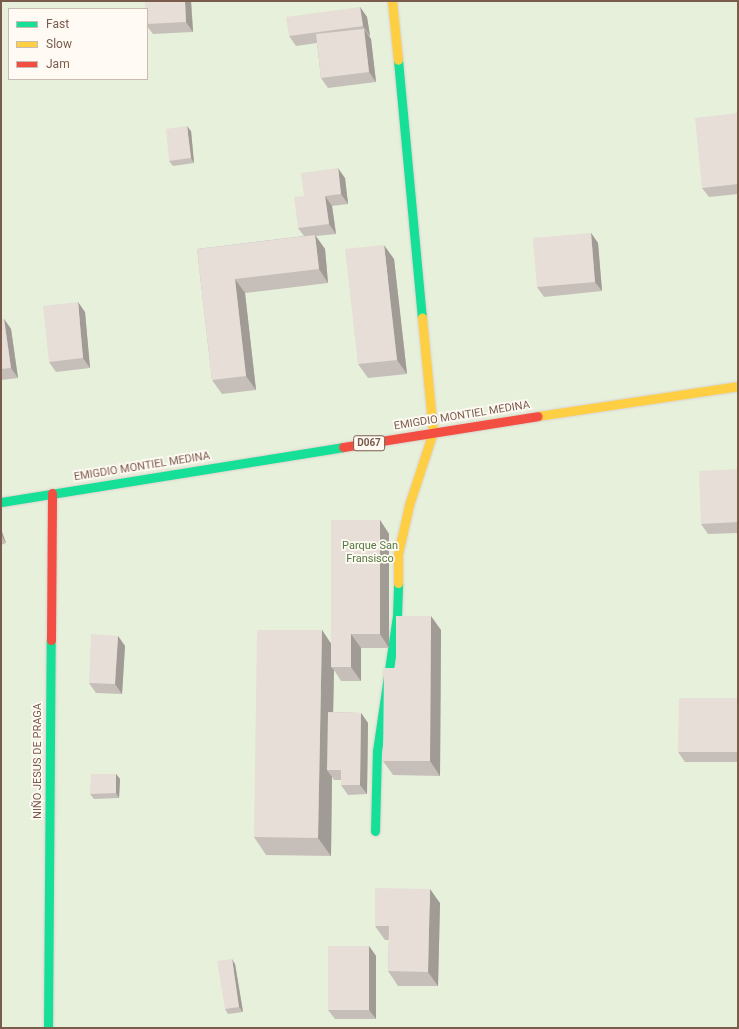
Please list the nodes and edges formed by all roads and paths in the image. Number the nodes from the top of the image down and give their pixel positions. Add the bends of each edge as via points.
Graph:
1 (392, 1) edge
2 (738, 386) edge
3 (433, 432) junction
4 (52, 493) junction
5 (1, 502) edge
6 (375, 831) dead end
7 (48, 1028) edge

1 - 3 street
2 - 3 street, EMIGDIO MONTIEL MEDINA / D067
3 - 4 street, EMIGDIO MONTIEL MEDINA / D067
3 - 6 street via 409,505 398,554 397,616 377,751
4 - 5 street, EMIGDIO MONTIEL MEDINA / D067
4 - 7 street, NIÑO JESUS DE PRAGA

